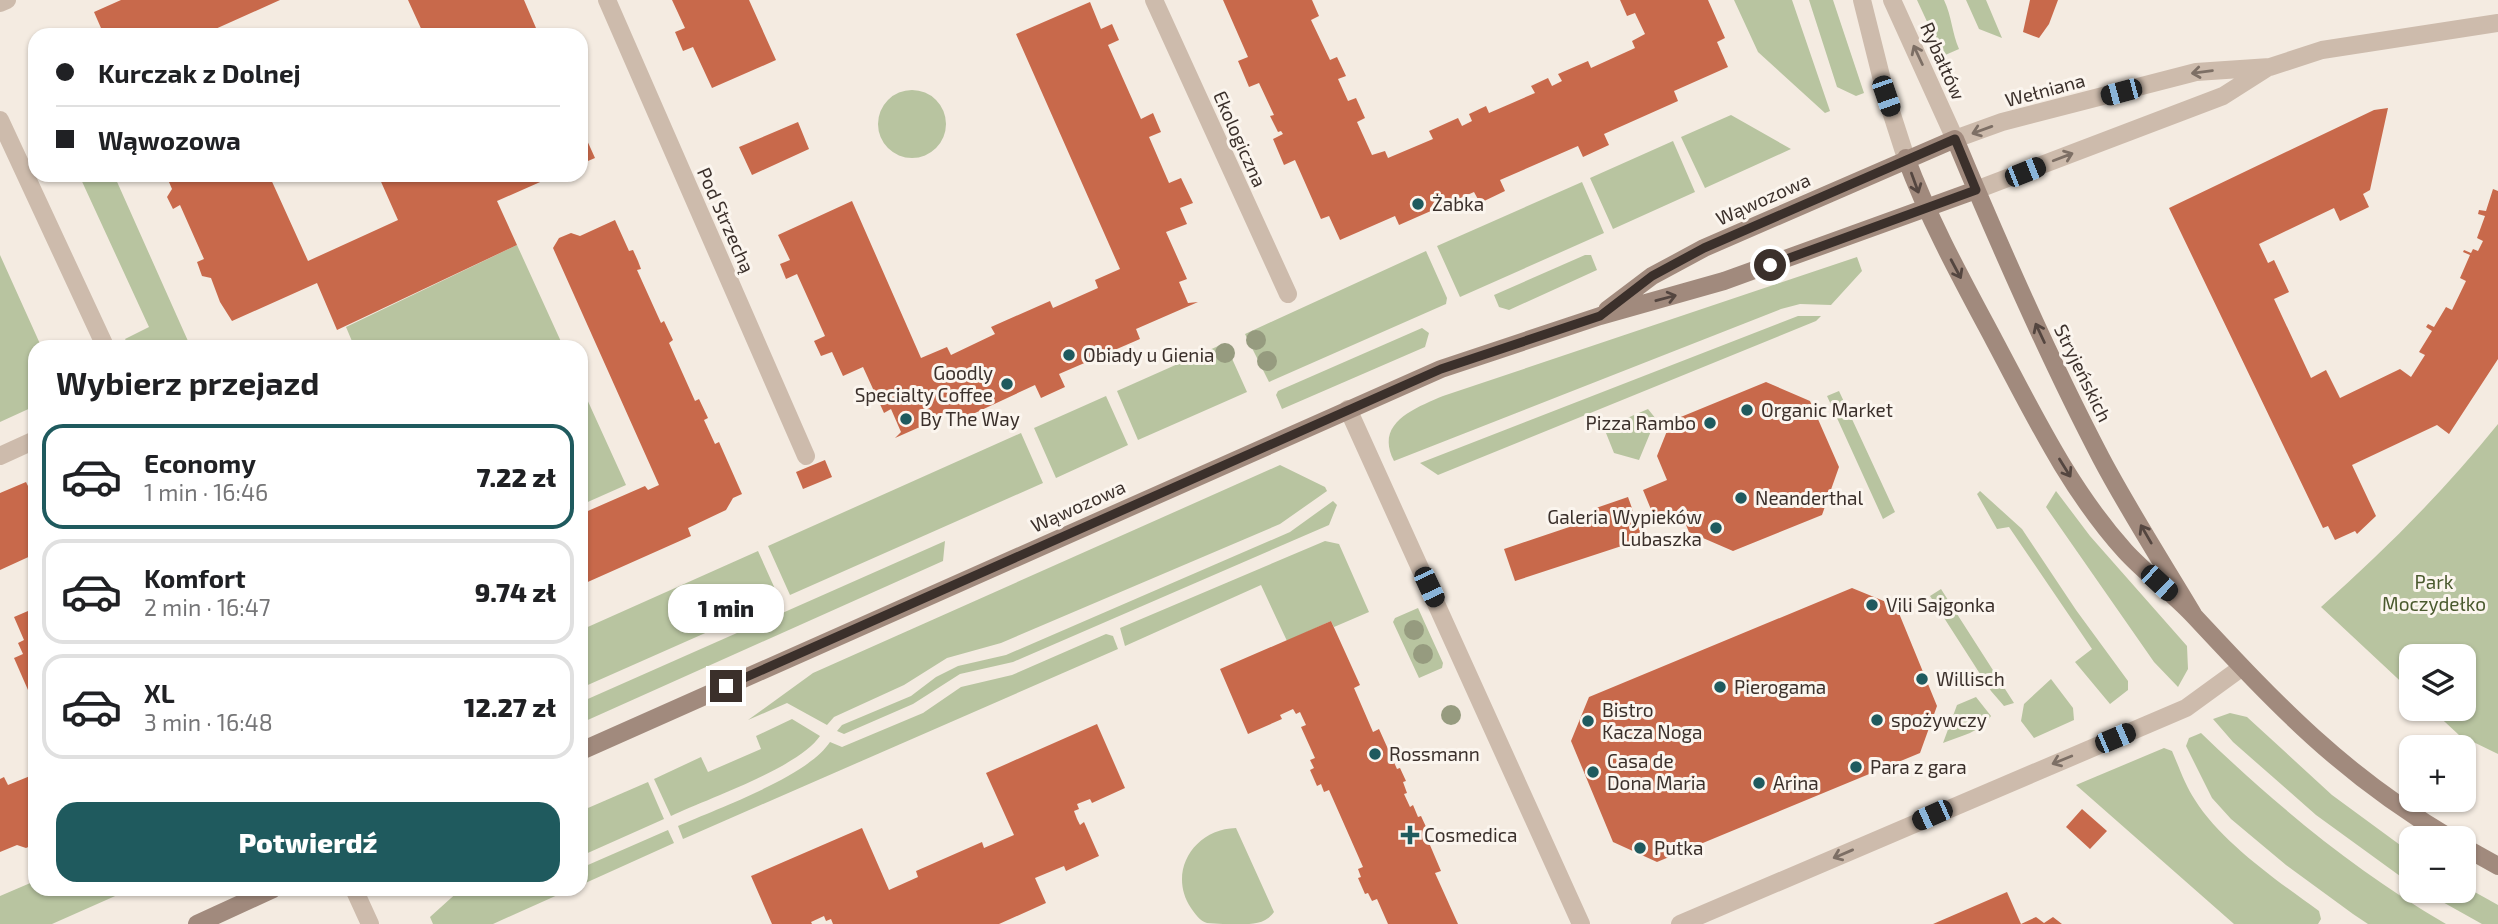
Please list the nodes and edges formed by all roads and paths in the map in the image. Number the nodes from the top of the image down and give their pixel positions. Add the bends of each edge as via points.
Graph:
1 (7, 0) edge
2 (607, 0) edge
3 (1153, 0) edge
4 (1862, 0) edge
5 (1892, 0) edge
6 (0, 3) edge
7 (2498, 23) edge
8 (2270, 67) junction
9 (0, 120) edge
10 (1955, 139) junction
11 (1906, 158) junction
12 (28, 180) edge
13 (29, 182) edge
14 (1976, 190) junction
15 (1925, 208) junction
16 (1288, 294) dead end
17 (1600, 316) junction
18 (102, 340) edge
19 (1348, 409) junction
20 (28, 443) edge
21 (0, 456) edge
22 (806, 456) dead end
23 (2193, 614) junction
24 (2241, 668) junction
25 (588, 748) edge
26 (2431, 826) edge
27 (2476, 854) edge
28 (2498, 866) edge
29 (258, 896) edge
30 (357, 896) edge
31 (197, 924) edge
32 (370, 924) edge
33 (1581, 924) edge
34 (1681, 924) edge

1 - 6 street
2 - 22 street, Pod Strzechą
3 - 16 street, Ekologiczna
4 - 11 street
10 -> 5 street, Rybałtów
7 - 8 street, Wełniana via 2333,48
8 -> 10 street, Wełniana via 2196,72 2003,122
14 -> 8 street, Wełniana via 2223,96
9 - 12 street
10 - 11 street, Wąwozowa
10 - 14 street, Stryjeńskich
11 -> 15 street
11 - 17 street, Wąwozowa via 1704,248 1652,276
13 - 18 street
14 - 15 street, Wąwozowa
23 -> 14 street, Stryjeńskich via 2102,460
17 -> 15 street, Wąwozowa via 1724,281
15 -> 23 street, Stryjeńskich via 2037,422 2084,499 2126,551
17 - 19 street, Wąwozowa via 1441,369
19 - 25 street, Wąwozowa
19 - 33 street
20 - 21 street
23 - 24 street, Stryjeńskich
24 - 26 street, Stryjeńskich via 2357,778
24 -> 34 street via 2186,708
27 - 28 street
29 - 31 street
30 - 32 street

